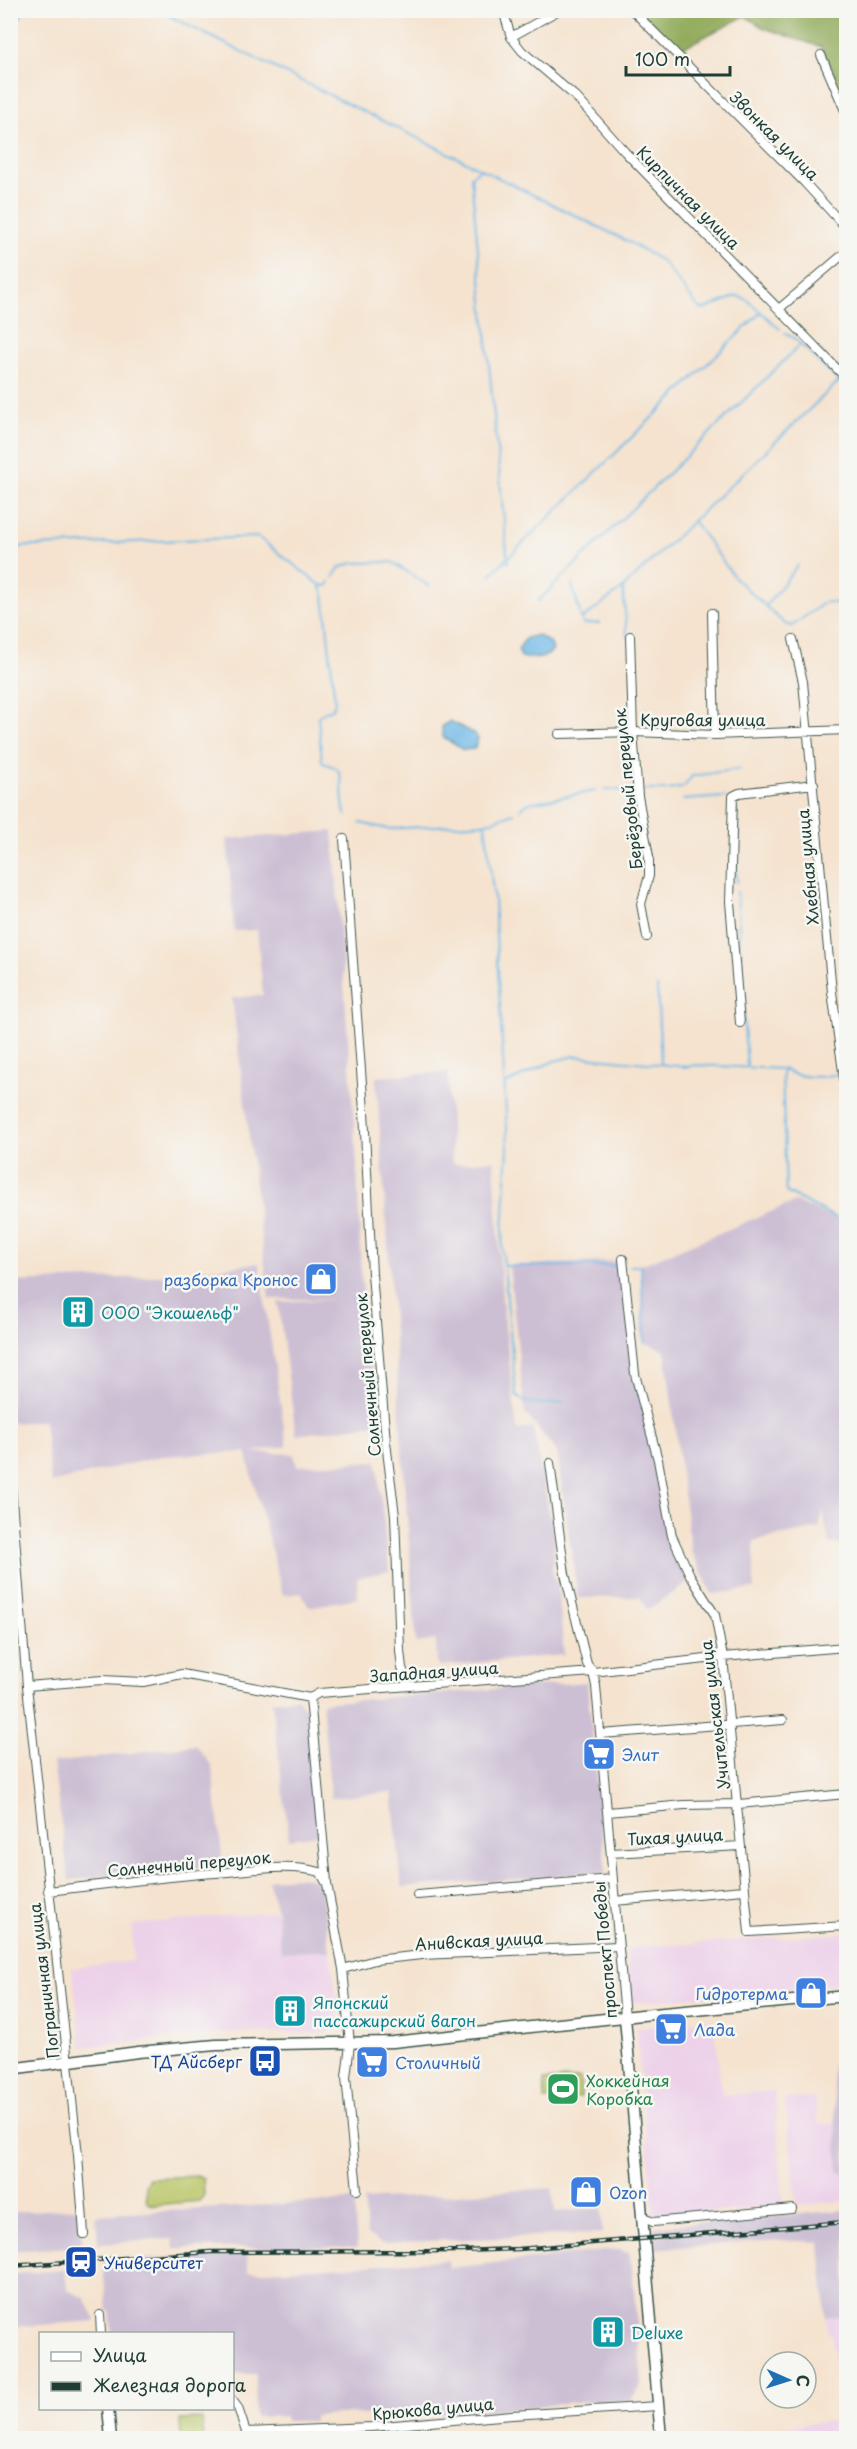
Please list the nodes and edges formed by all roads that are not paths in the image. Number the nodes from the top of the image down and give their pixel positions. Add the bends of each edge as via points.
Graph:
1 (503, 10) edge
2 (559, 10) edge
3 (632, 10) edge
4 (511, 37) junction
5 (821, 55) dead end
6 (846, 113) edge
7 (846, 228) edge
8 (846, 252) edge
9 (780, 308) junction
10 (846, 378) edge
11 (712, 613) dead end
12 (630, 636) dead end
13 (793, 639) dead end
14 (846, 730) edge
15 (633, 732) junction
16 (808, 732) junction
17 (559, 734) dead end
18 (715, 735) junction
19 (814, 784) junction
20 (344, 838) dead end
21 (647, 937) dead end
22 (740, 1023) dead end
23 (846, 1076) edge
24 (846, 1093) edge
25 (623, 1259) dead end
26 (550, 1463) dead end
27 (10, 1474) edge
28 (846, 1647) edge
29 (723, 1657) junction
30 (593, 1672) junction
31 (27, 1686) junction
32 (409, 1686) junction
33 (310, 1698) junction
34 (783, 1720) dead end
35 (729, 1723) junction
36 (601, 1734) junction
37 (846, 1794) edge
38 (739, 1804) junction
39 (608, 1812) junction
40 (741, 1846) junction
41 (610, 1853) junction
42 (612, 1879) junction
43 (327, 1884) junction
44 (744, 1890) junction
45 (48, 1891) junction
46 (417, 1895) dead end
47 (614, 1900) junction
48 (846, 1926) edge
49 (618, 1946) junction
50 (343, 1969) junction
51 (846, 1996) edge
52 (625, 2017) junction
53 (350, 2044) junction
54 (68, 2063) junction
55 (10, 2069) edge
56 (357, 2190) dead end
57 (792, 2209) dead end
58 (643, 2218) junction
59 (84, 2234) dead end
60 (100, 2315) dead end
61 (101, 2332) edge
62 (234, 2403) edge
63 (658, 2406) junction
64 (108, 2410) edge
65 (111, 2439) edge
66 (661, 2439) edge

1 - 4 street
2 - 4 street
3 - 7 street, Звонкая улица
4 - 9 street, Кирпичная улица via 576,98
5 - 6 street
8 - 9 street
9 - 10 street, Кирпичная улица
11 - 18 street
12 - 15 street, Берёзовый переулок
13 - 16 street, Хлебная улица via 803,681
14 - 16 street, Круговая улица
15 - 17 street, Круговая улица
15 - 18 street, Круговая улица
15 - 21 street, Берёзовый переулок via 638,796 649,857 649,876 641,904
16 - 18 street, Круговая улица
16 - 19 street, Хлебная улица
19 - 22 street via 733,796 730,902
19 - 23 street, Хлебная улица via 832,992
20 - 32 street, Солнечный переулок via 372,1274 395,1516 400,1651
23 - 24 street, Хлебная улица
25 - 29 street, Учительская улица via 635,1374 658,1460 672,1536 715,1616
26 - 30 street, проспект Победы via 565,1574 587,1664
27 - 31 street, Пограничная улица
28 - 29 street, Западная улица
29 - 30 street, Западная улица
29 - 35 street, Учительская улица
30 - 32 street, Западная улица
30 - 36 street, проспект Победы
31 - 33 street, Западная улица via 102,1680 143,1682 182,1674
31 - 45 street, Пограничная улица
32 - 33 street, Западная улица via 319,1693
33 - 43 street
34 - 35 street
35 - 36 street
35 - 38 street, Учительская улица
36 - 39 street, проспект Победы
37 - 38 street, Тихая улица
38 - 39 street, Тихая улица
38 - 40 street, Учительская улица
39 - 41 street, проспект Победы
40 - 41 street, Тихая улица
40 - 44 street, Учительская улица
41 - 42 street, проспект Победы
42 - 46 street
42 - 47 street, проспект Победы
43 - 45 street, Солнечный переулок via 320,1872 279,1868
43 - 50 street
44 - 47 street
44 - 48 street, Учительская улица via 749,1932
45 - 54 street, Пограничная улица
47 - 49 street, проспект Победы
49 - 50 street, Анивская улица via 422,1955 375,1960
49 - 52 street, проспект Победы
50 - 53 street
51 - 52 main road
52 - 53 main road
52 - 58 main road, проспект Победы
53 - 54 main road via 216,2046
53 - 56 street via 346,2077
54 - 55 main road
54 - 59 street, Пограничная улица
57 - 58 street via 653,2222
58 - 63 main road, проспект Победы
60 - 61 street
62 - 63 street, Крюкова улица via 246,2432
63 - 66 main road, проспект Победы
64 - 65 main road

